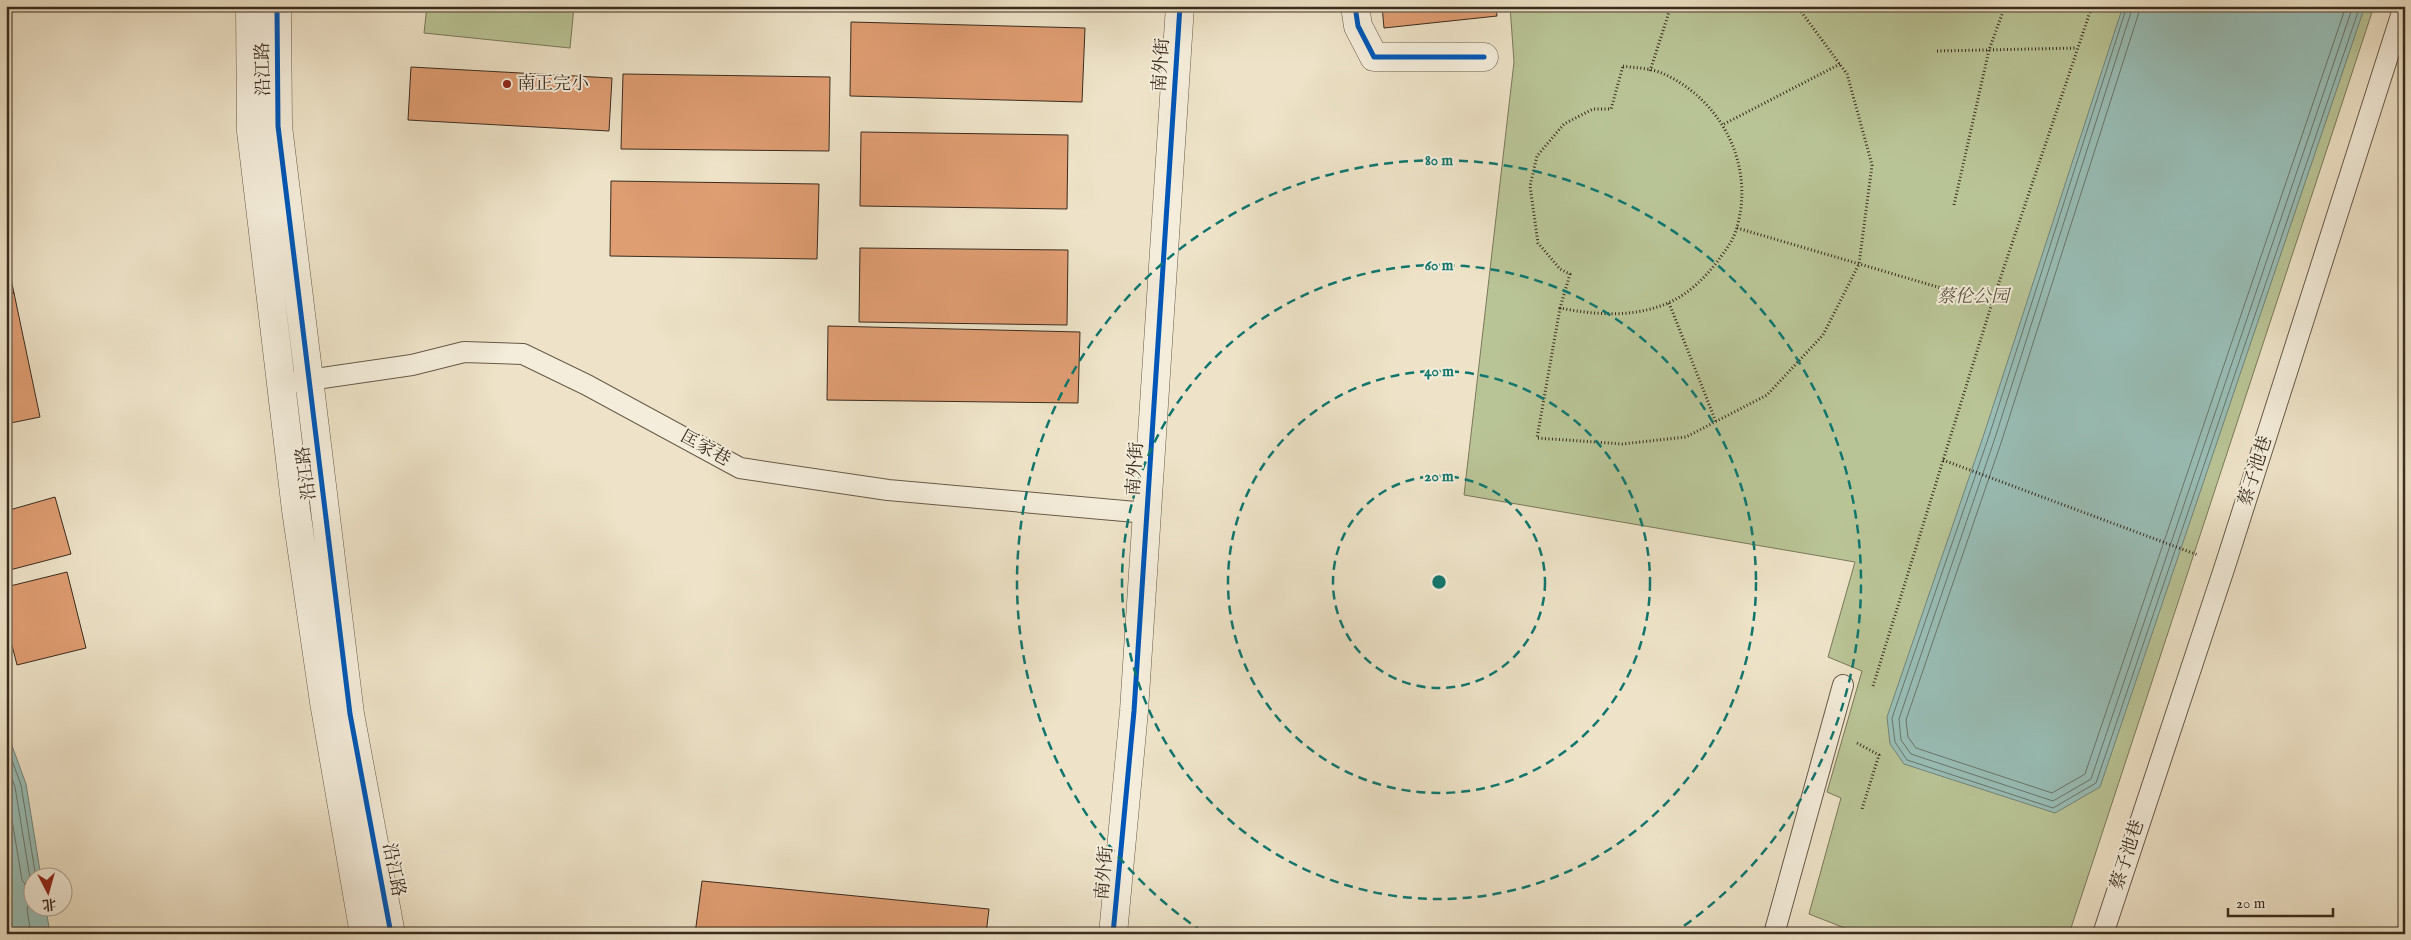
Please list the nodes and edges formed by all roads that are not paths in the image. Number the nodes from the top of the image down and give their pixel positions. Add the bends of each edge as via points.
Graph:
1 (250, 6) edge
2 (277, 6) edge
3 (1180, 6) edge
4 (1355, 6) edge
5 (2404, 6) edge
6 (1484, 57) dead end
7 (310, 379) junction
8 (281, 385) junction
9 (1147, 513) junction
10 (1843, 685) dead end
11 (364, 934) edge
12 (390, 934) edge
13 (1113, 934) edge
14 (1774, 934) edge
15 (2103, 934) edge

1 - 8 street, 沿江路 via 251,131
2 - 7 street, 沿江路 via 278,126
3 - 9 street, 南外街
4 - 6 street via 1358,26 1374,57
5 - 15 lane, 蔡子池巷 via 2225,566
7 - 8 lane, 匡家巷
7 - 9 lane, 匡家巷 via 412,365 464,352 523,354 587,384 740,468 888,490
7 - 12 street, 沿江路 via 350,714
8 - 11 street, 沿江路 via 324,702
9 - 13 street, 南外街 via 1134,711
10 - 14 lane

